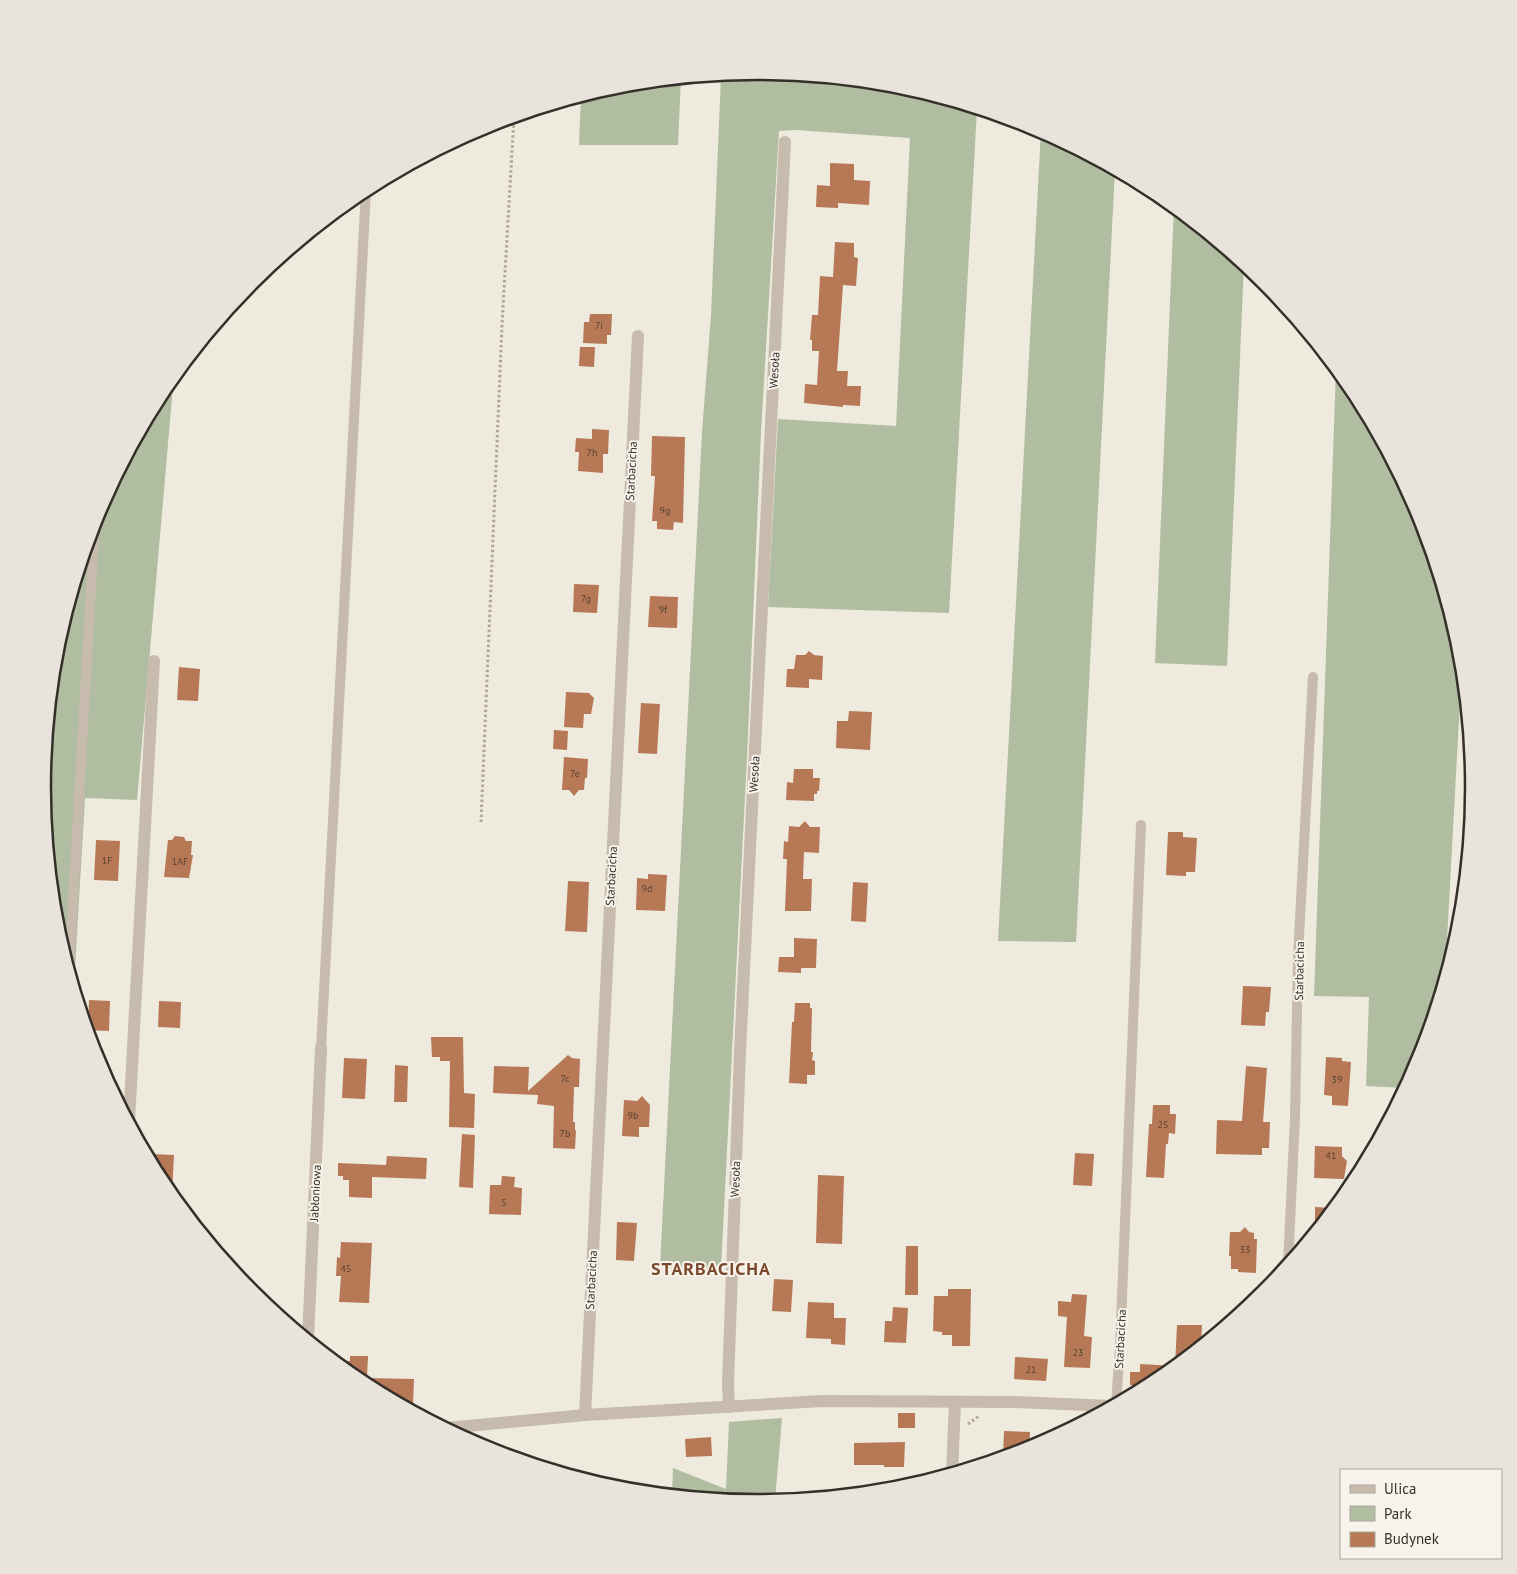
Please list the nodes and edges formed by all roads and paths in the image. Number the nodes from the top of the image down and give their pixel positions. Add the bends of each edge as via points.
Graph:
1 (514, 124) edge
2 (785, 142) dead end
3 (365, 199) edge
4 (638, 336) dead end
5 (93, 548) edge
6 (154, 661) dead end
7 (1313, 677) dead end
8 (481, 822) dead end
9 (1141, 825) dead end
10 (70, 948) edge
11 (321, 1048) joint
12 (130, 1110) edge
13 (1288, 1255) edge
14 (308, 1332) edge
15 (1117, 1396) edge
16 (955, 1402) junction
17 (1100, 1406) edge
18 (729, 1407) junction
19 (586, 1415) junction
20 (464, 1429) edge
21 (952, 1467) edge

1 - 8 path
2 - 18 street, Wesoła via 740,1042
3 - 11 lane
4 - 19 street, Starbacicha
5 - 10 lane
6 - 12 street
7 - 13 lane, Starbacicha via 1298,956
9 - 15 lane, Starbacicha
11 - 14 street, Jabłoniowa
16 - 17 street
16 - 18 street via 822,1401
16 - 21 street
18 - 19 street
19 - 20 street

